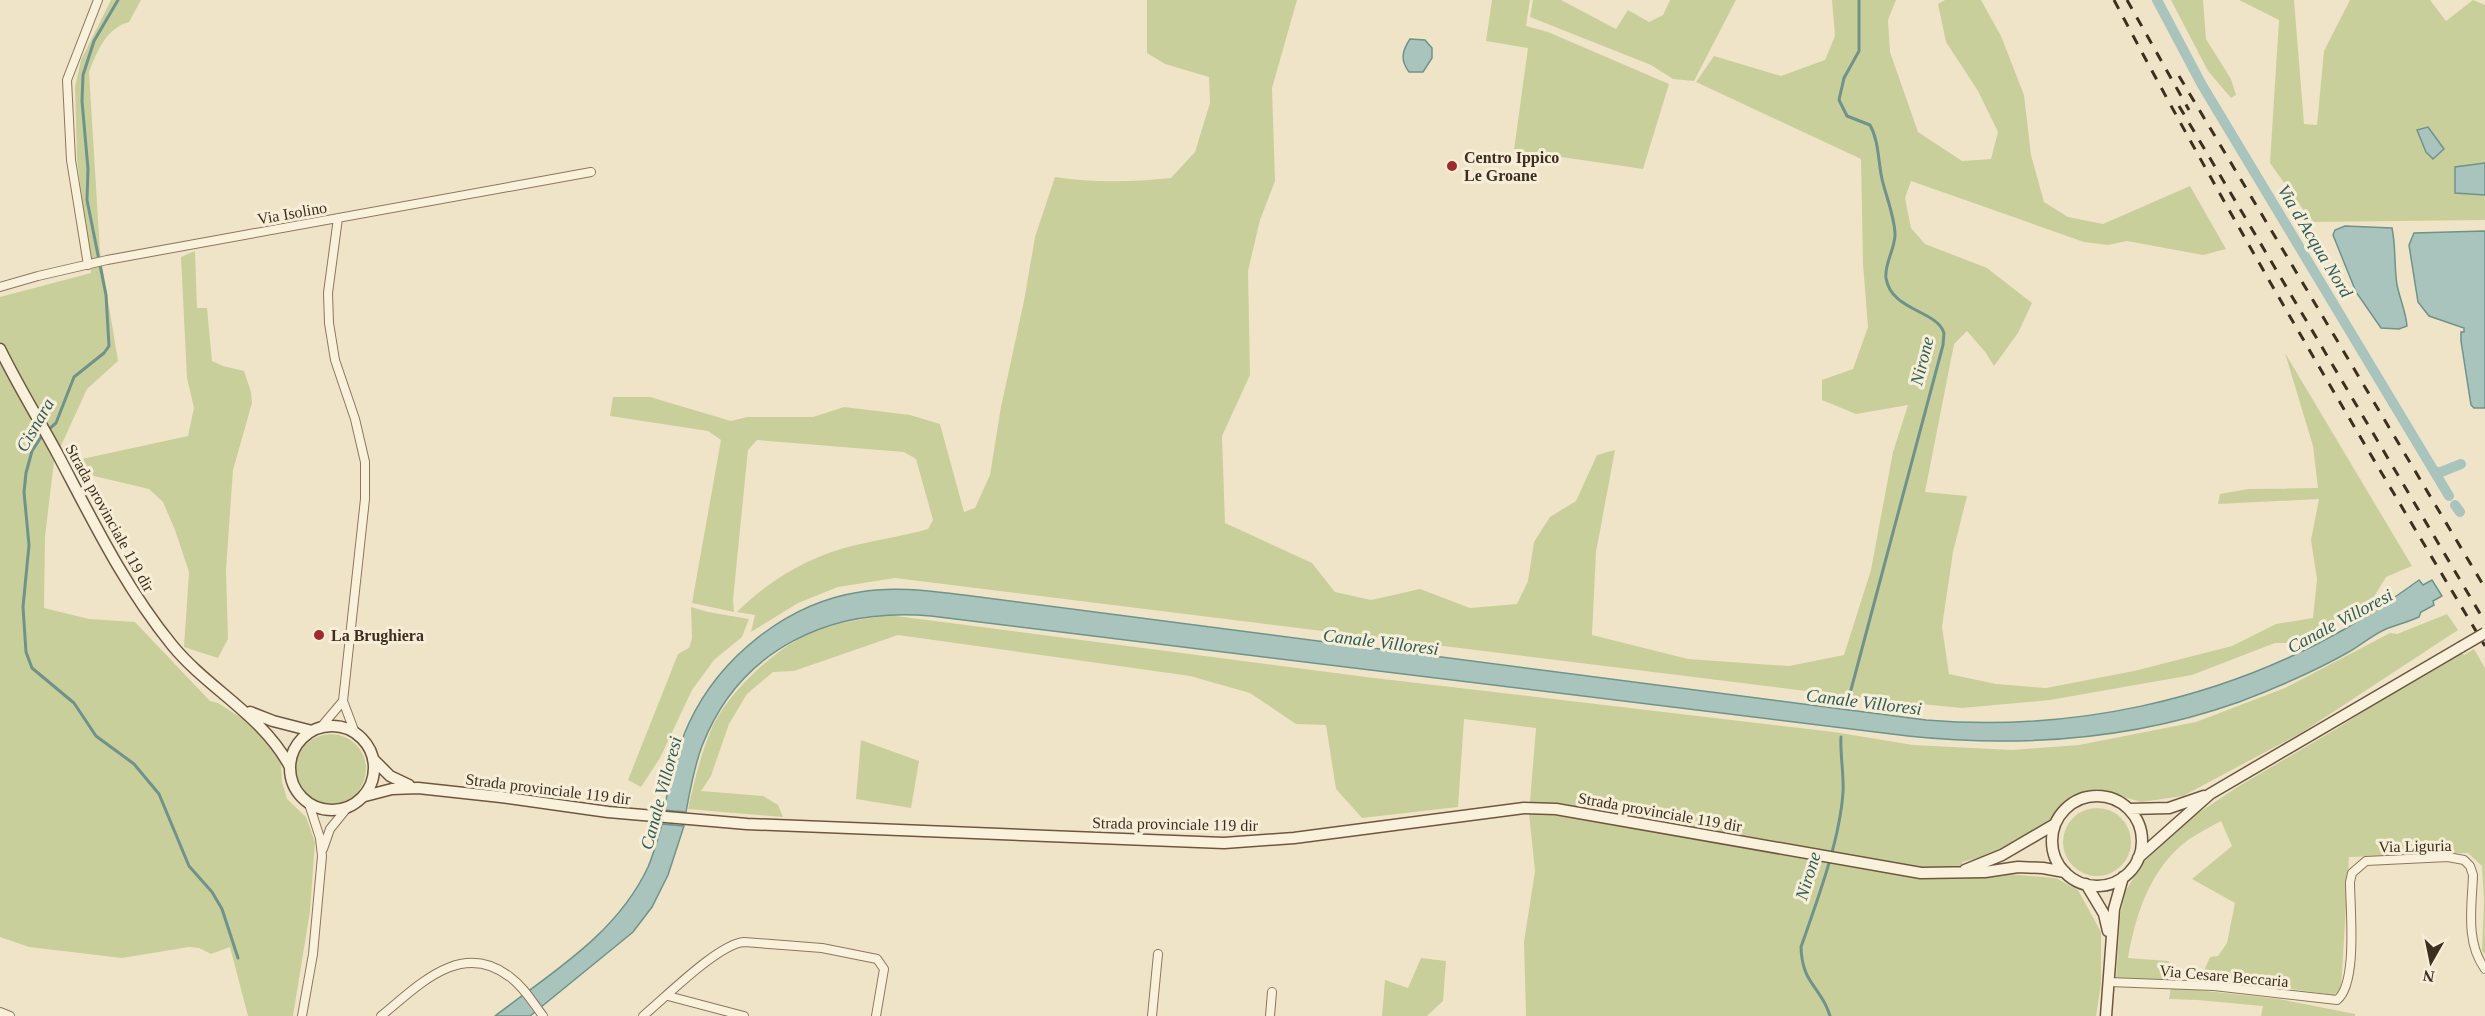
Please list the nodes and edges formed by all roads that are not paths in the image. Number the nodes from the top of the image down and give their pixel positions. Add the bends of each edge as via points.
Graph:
1 (98, 0) edge
2 (591, 172) dead end
3 (338, 218) junction
4 (88, 265) junction
5 (0, 287) edge
6 (0, 349) edge
7 (2485, 633) edge
8 (343, 701) junction
9 (244, 709) junction
10 (316, 729) junction
11 (356, 733) junction
12 (374, 759) junction
13 (290, 765) junction
14 (418, 788) junction
15 (2210, 794) junction
16 (365, 796) junction
17 (309, 804) junction
18 (347, 808) junction
19 (2129, 809) junction
20 (2055, 824) junction
21 (322, 856) junction
22 (2138, 858) junction
23 (1962, 871) junction
24 (2065, 872) junction
25 (2123, 877) junction
26 (2086, 884) junction
27 (2110, 943) junction
28 (1158, 954) dead end
29 (2485, 969) edge
30 (2109, 982) junction
31 (1272, 992) dead end
32 (668, 996) junction
33 (2337, 1000) joint
34 (0, 1012) edge
35 (10, 1016) edge
36 (302, 1016) edge
37 (381, 1016) edge
38 (543, 1016) edge
39 (643, 1016) edge
40 (744, 1016) edge
41 (876, 1016) edge
42 (1152, 1016) edge
43 (1270, 1016) edge
44 (2106, 1016) edge

1 - 4 street via 67,80 71,160
2 - 3 street, Via Isolino
3 - 4 street, Via Isolino
3 - 8 street via 328,293 329,323 335,360 365,462 365,499
4 - 5 street, Via Isolino
6 - 9 street, Strada provinciale 119 dir via 136,598 180,654
7 - 15 street, bridge
8 - 10 street
8 - 11 street
9 - 10 street, Strada provinciale 119 dir via 273,721
9 - 13 street, Strada provinciale 119 dir via 275,741
10 - 11 street via 335,726
10 - 13 street via 294,749
11 - 12 street
12 - 14 street, Strada provinciale 119 dir via 397,780
12 - 16 street via 374,774
13 - 17 street via 294,787
14 - 16 street, Strada provinciale 119 dir
14 - 23 street, Strada provinciale 119 dir via 703,820 1224,843 1294,838 1524,808 1556,809 1921,873
15 - 19 street via 2169,808
15 - 22 street
16 - 18 street
17 - 18 street via 331,811
17 - 21 street
18 - 21 street via 330,829
19 - 20 street via 2106,796 2088,796 2072,803
19 - 22 street via 2141,832
20 - 23 street, Strada provinciale 119 dir via 2002,855
20 - 24 street via 2053,849
21 - 36 street via 313,954
22 - 25 street
23 - 24 street, Strada provinciale 119 dir via 2018,867
24 - 26 street
25 - 26 street via 2109,884
25 - 27 street
26 - 27 street via 2104,914
27 - 30 street
28 - 42 street
29 - 33 street, Via Liguria via 2472,941 2473,875 2467,863 2448,857 2366,861 2352,873 2350,882 2350,965 2346,989
30 - 33 street, Via Cesare Beccaria via 2224,987
30 - 44 street
31 - 43 street
32 - 39 street
32 - 40 street
32 - 41 street via 734,943 822,948 876,958 884,969
34 - 35 street
37 - 38 street via 441,970 461,963 492,966 512,978

